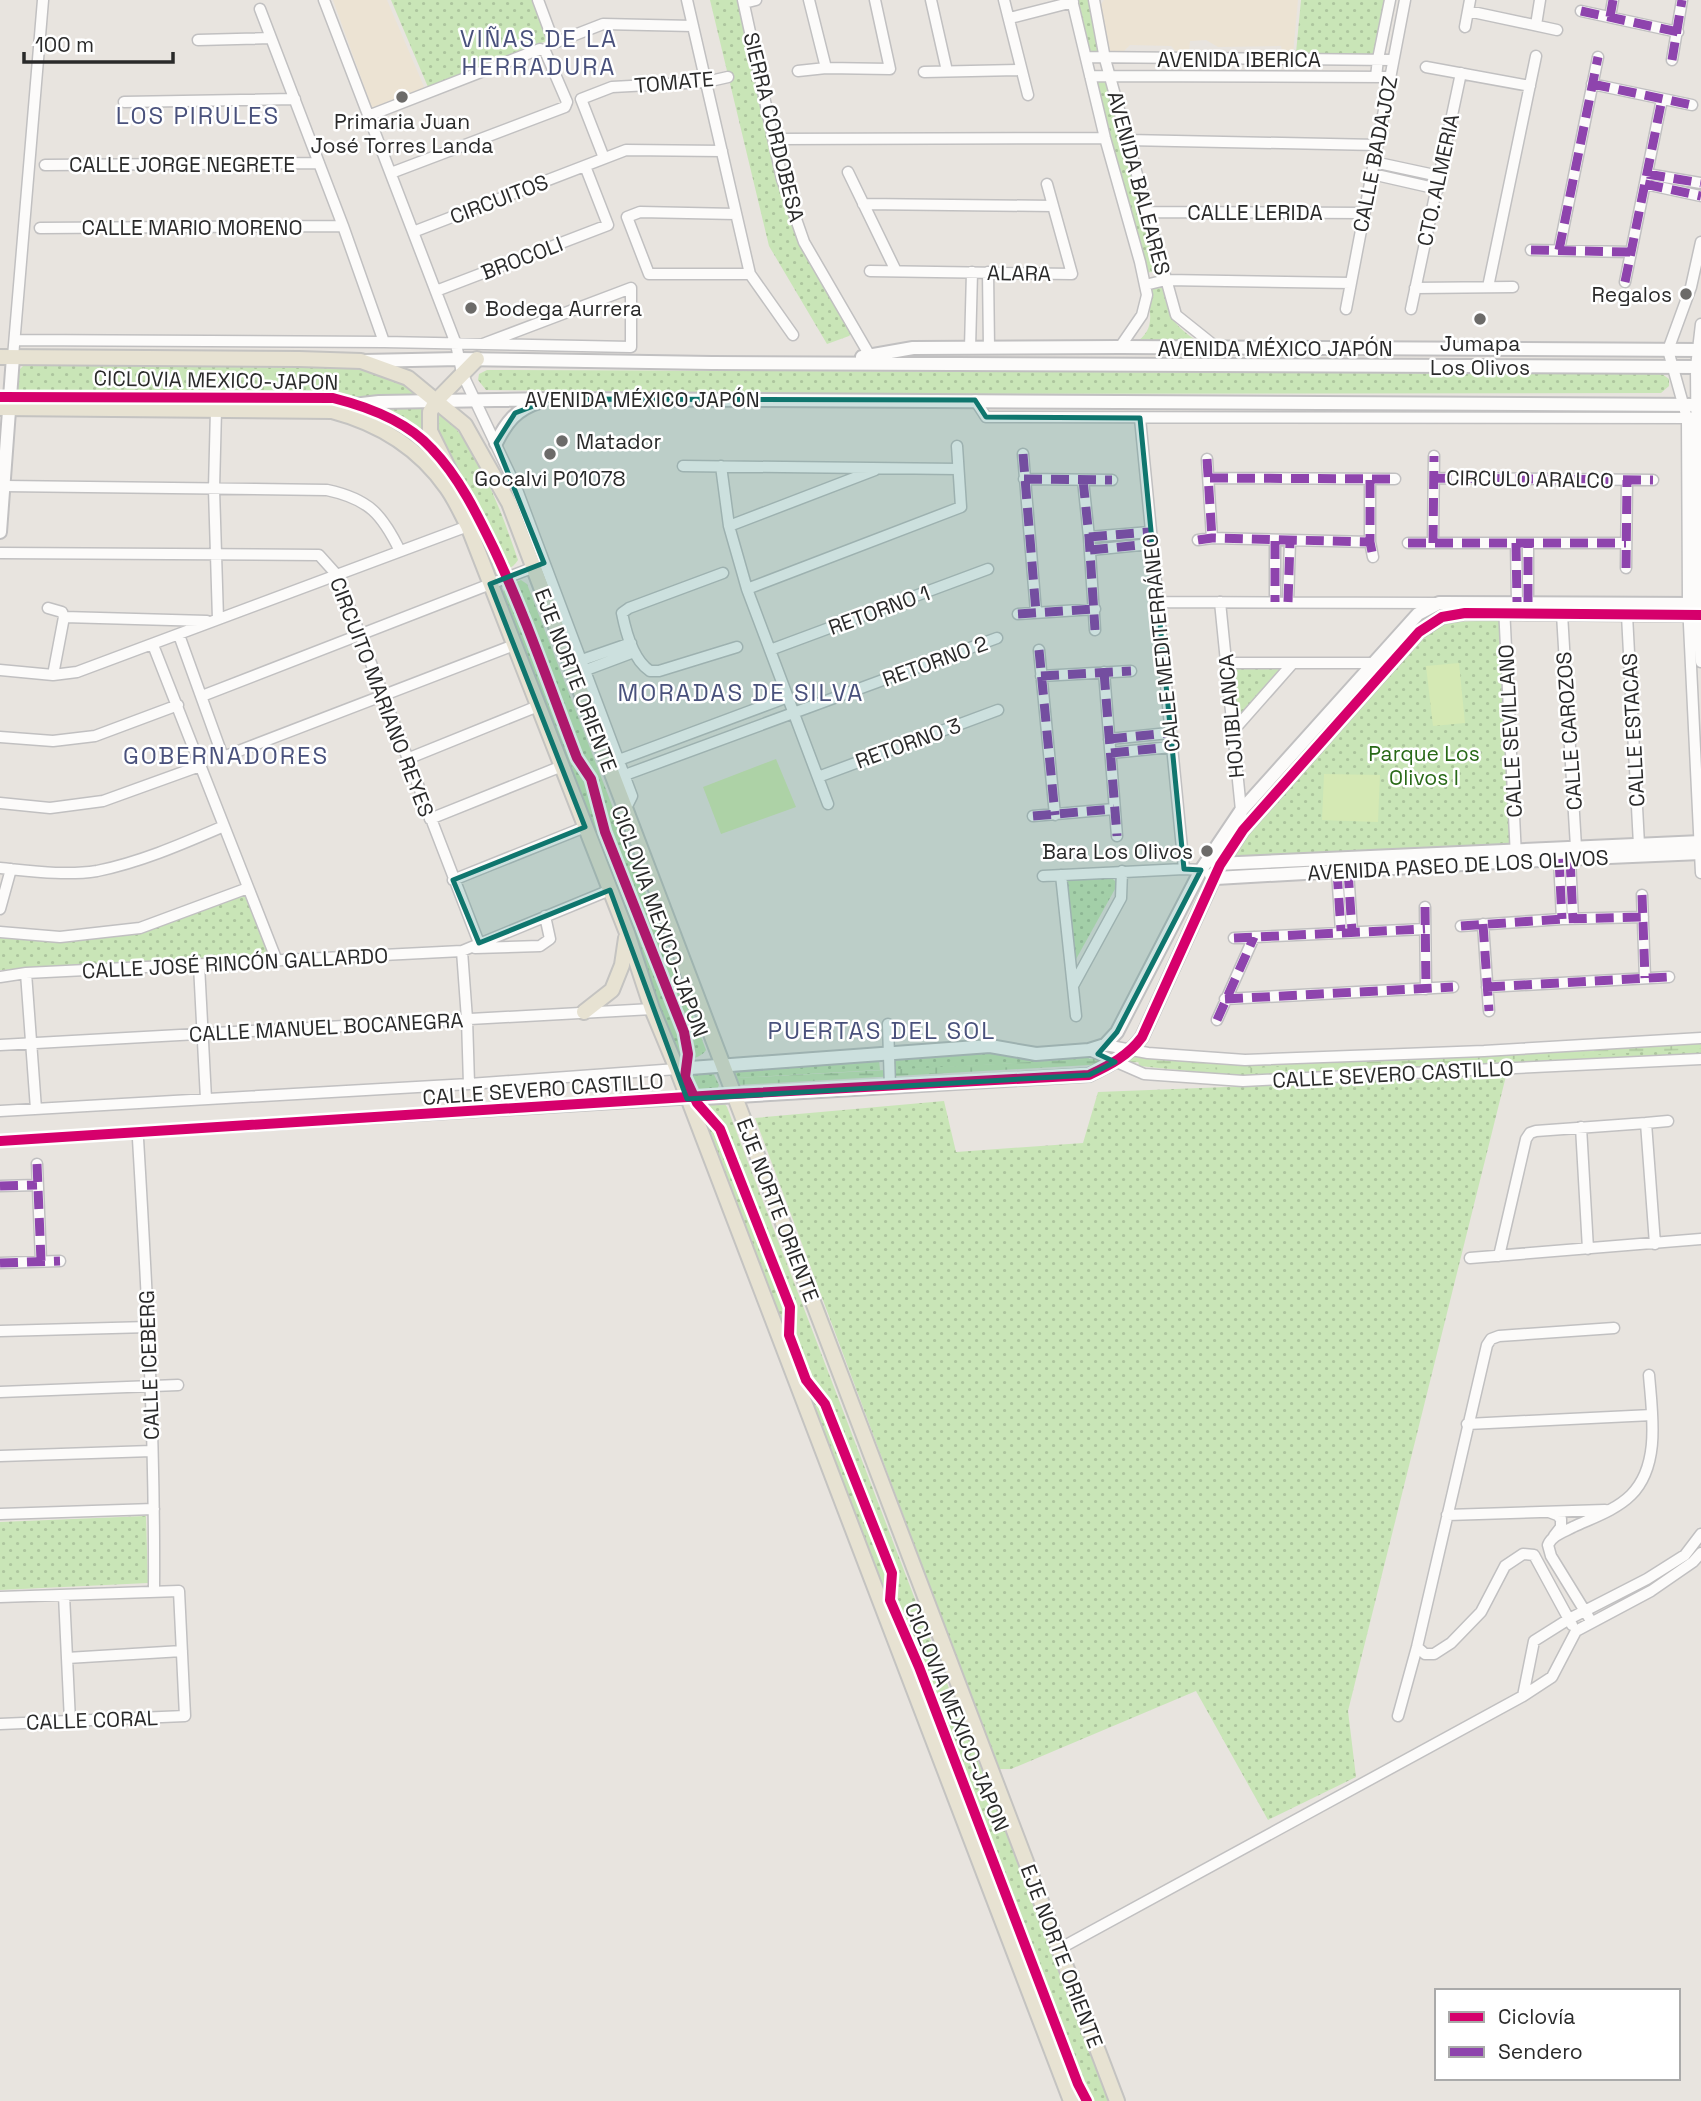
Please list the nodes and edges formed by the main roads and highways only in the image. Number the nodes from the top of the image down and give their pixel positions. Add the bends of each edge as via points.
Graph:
1 (7, 357) edge
2 (477, 359) road end
3 (437, 400) junction
4 (5, 408) edge
5 (496, 480) junction
6 (516, 487) road end
7 (468, 526) junction
8 (549, 609) junction
9 (565, 619) road end
10 (626, 933) junction
11 (584, 1013) road end
12 (1071, 2101) edge
13 (1117, 2101) edge

1 - 3 main road, EJE NORTE ORIENTE via 360,361 408,378
2 - 3 main road via 461,366
3 - 5 main road, EJE NORTE ORIENTE via 465,425
3 - 7 main road via 429,412 430,430 471,514
4 - 7 main road, EJE NORTE ORIENTE via 332,411 359,418 405,443 446,487
5 - 6 main road
5 - 8 main road, EJE NORTE ORIENTE via 539,565
7 - 10 main road, EJE NORTE ORIENTE
8 - 9 main road
8 - 13 main road, EJE NORTE ORIENTE
10 - 11 main road via 622,965 612,990
10 - 12 main road, EJE NORTE ORIENTE

